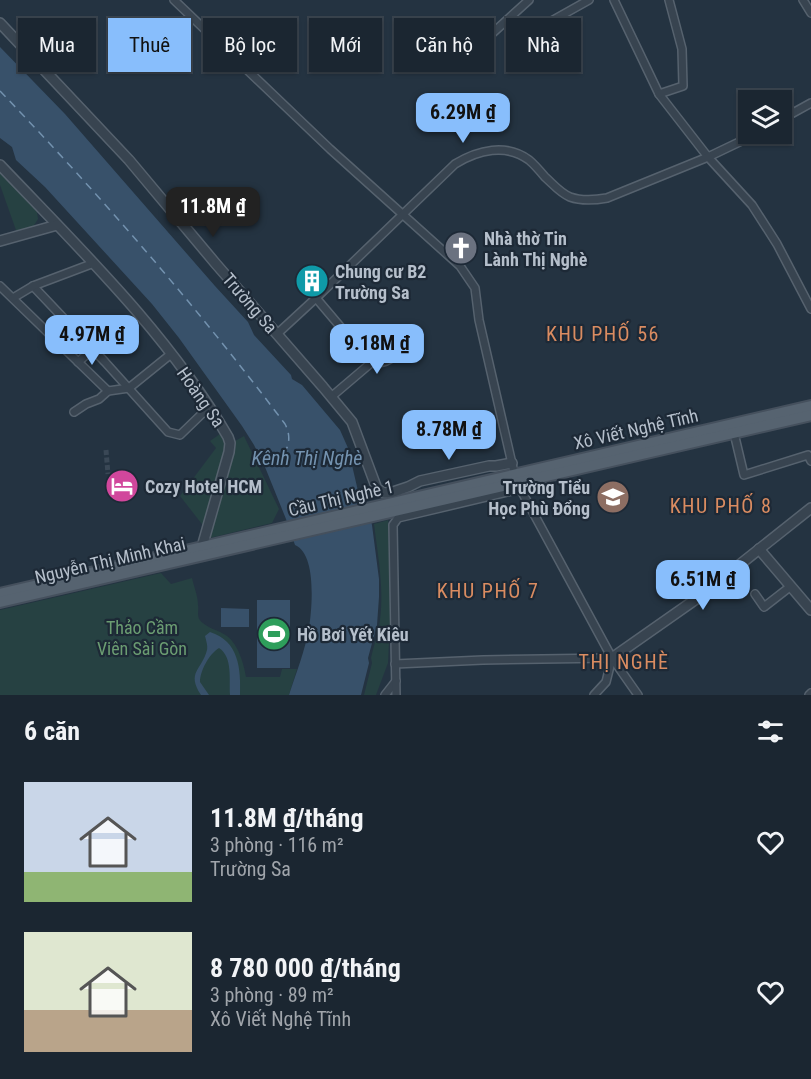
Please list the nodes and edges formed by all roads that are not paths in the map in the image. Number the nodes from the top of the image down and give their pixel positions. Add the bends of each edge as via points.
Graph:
1 (174, 0) edge
2 (529, 0) edge
3 (588, 0) edge
4 (614, 0) edge
5 (669, 0) edge
6 (803, 0) edge
7 (811, 14) edge
8 (556, 18) edge
9 (0, 23) edge
10 (494, 32) edge
11 (659, 94) junction
12 (811, 103) edge
13 (792, 113) edge
14 (738, 143) edge
15 (708, 157) junction
16 (0, 165) edge
17 (403, 215) junction
18 (57, 225) junction
19 (0, 242) edge
20 (94, 263) junction
21 (0, 286) edge
22 (33, 286) junction
23 (13, 298) junction
24 (316, 298) junction
25 (811, 309) edge
26 (68, 323) junction
27 (277, 334) junction
28 (394, 334) dead end
29 (53, 337) junction
30 (93, 349) junction
31 (171, 354) junction
32 (78, 362) junction
33 (371, 363) junction
34 (129, 388) junction
35 (108, 392) junction
36 (331, 397) junction
37 (811, 406) edge
38 (209, 407) junction
39 (74, 412) dead end
40 (811, 415) edge
41 (734, 433) junction
42 (625, 453) junction
43 (809, 458) edge
44 (512, 463) junction
45 (516, 479) junction
46 (469, 490) joint
47 (811, 508) edge
48 (224, 547) junction
49 (202, 548) junction
50 (759, 549) junction
51 (791, 586) junction
52 (0, 594) edge
53 (755, 594) dead end
54 (0, 602) edge
55 (811, 610) edge
56 (612, 658) junction
57 (395, 664) junction
58 (396, 681) junction
59 (385, 695) edge
60 (396, 695) edge
61 (594, 695) edge
62 (639, 695) edge

1 - 17 street
2 - 10 street
3 - 8 street
4 - 11 street
5 - 11 street via 682,49 683,86
6 - 7 street
9 - 27 street, Trường Sa via 129,160
11 - 15 street
12 - 13 street
14 - 15 street
15 - 17 street via 597,200 572,198 528,160 514,153 484,151 455,164
15 - 25 street via 752,206
16 - 18 street, Hoàng Sa
17 - 24 street
17 - 44 street via 460,266 475,288
18 - 19 street
18 - 20 street, Hoàng Sa
20 - 22 street
20 - 31 street, Hoàng Sa
21 - 23 street
22 - 23 street
22 - 26 street
23 - 29 street
24 - 27 street
24 - 33 street
26 - 29 street
26 - 30 street
27 - 36 street, Trường Sa
28 - 33 street via 403,345 382,364
29 - 32 street
30 - 32 street
30 - 34 street
31 - 34 street
31 - 38 street, Hoàng Sa
32 - 35 street
33 - 36 street
34 - 35 street
34 - 38 street via 168,432 180,435
35 - 39 street
36 - 44 street, Trường Sa via 352,422 380,491 421,486
37 - 42 main road, Xô Viết Nghệ Tĩnh
38 - 49 street, Hoàng Sa via 230,447
40 - 41 main road, Xô Viết Nghệ Tĩnh
41 - 42 main road, Xô Viết Nghệ Tĩnh
41 - 43 street via 744,475
42 - 45 main road, Xô Viết Nghệ Tĩnh
44 - 45 street
45 - 46 main road, Xô Viết Nghệ Tĩnh
45 - 56 street
45 - 57 street, Xô Viết Nghệ Tĩnh via 512,491 398,518 393,525
46 - 48 main road, Cầu Thị Nghè 1
47 - 50 street
48 - 49 main road, Nguyễn Thị Minh Khai
48 - 54 main road, Nguyễn Thị Minh Khai
49 - 52 main road, Nguyễn Thị Minh Khai
50 - 51 street
50 - 56 street
51 - 53 street via 764,607
51 - 55 street
56 - 57 street
56 - 61 street via 606,682
56 - 62 street
57 - 58 street
58 - 59 street
58 - 60 street

